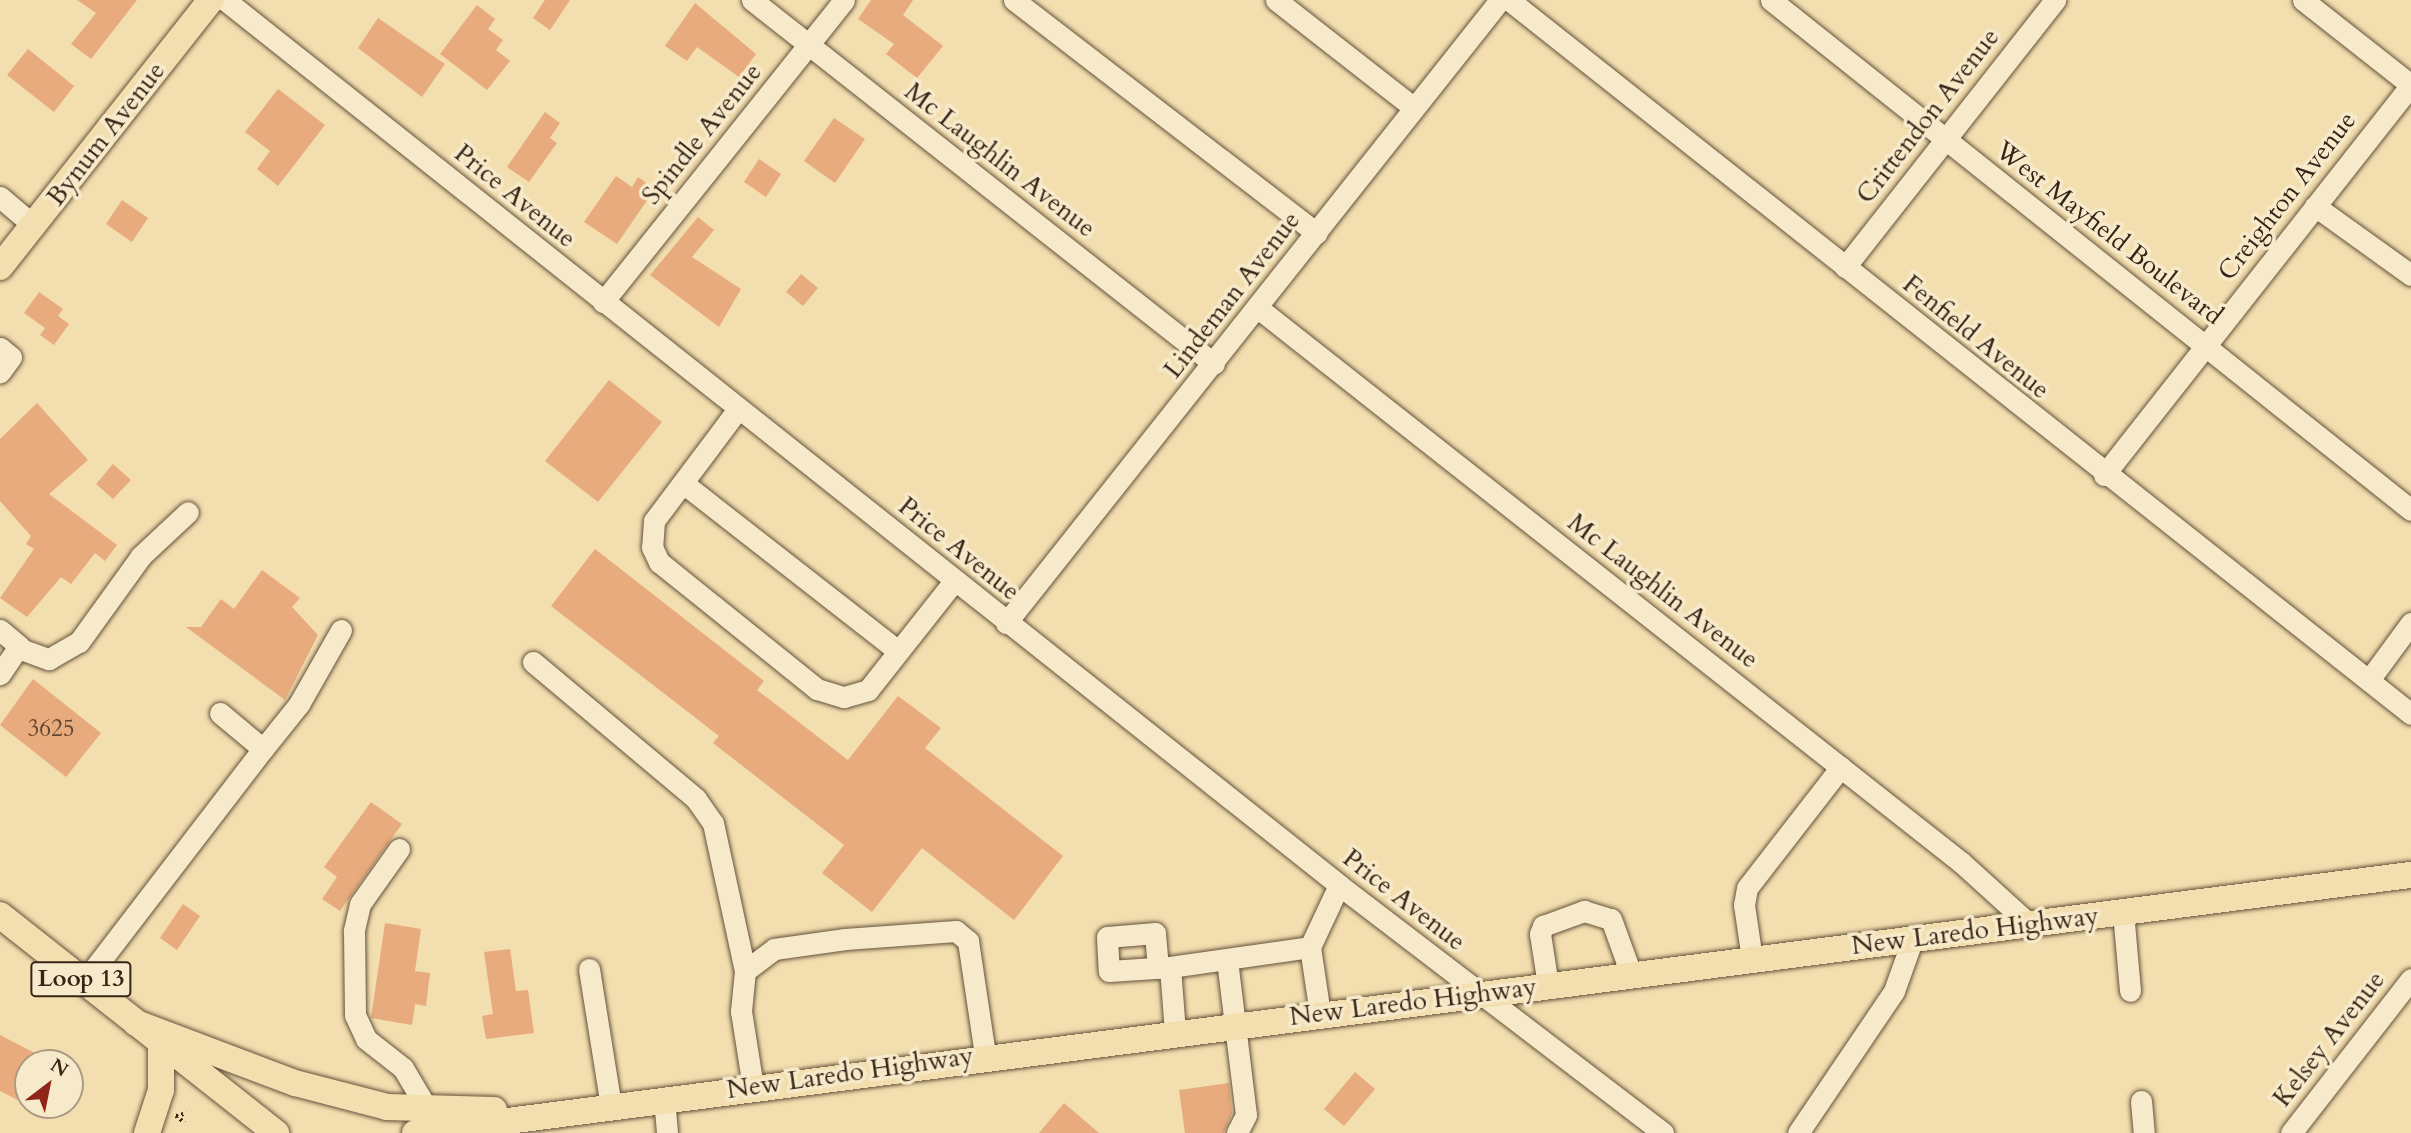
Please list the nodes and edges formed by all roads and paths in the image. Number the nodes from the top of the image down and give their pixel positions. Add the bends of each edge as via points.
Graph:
1 (211, 0) edge
2 (225, 0) edge
3 (752, 0) edge
4 (844, 0) edge
5 (1014, 0) edge
6 (1276, 0) edge
7 (1500, 0) edge
8 (1509, 0) edge
9 (1771, 0) edge
10 (2055, 0) edge
11 (2304, 0) edge
12 (808, 45) junction
13 (2411, 85) edge
14 (1414, 108) junction
15 (1946, 139) junction
16 (0, 197) edge
17 (2315, 206) junction
18 (33, 225) junction
19 (1317, 233) junction
20 (0, 267) edge
21 (1845, 267) junction
22 (2411, 275) edge
23 (603, 302) junction
24 (1258, 308) junction
25 (2206, 345) junction
26 (0, 348) edge
27 (1214, 364) junction
28 (0, 372) edge
29 (738, 409) junction
30 (2104, 475) junction
31 (682, 483) junction
32 (2411, 510) edge
33 (188, 512) dead end
34 (954, 581) junction
35 (1006, 623) junction
36 (2411, 623) edge
37 (0, 630) edge
38 (341, 630) dead end
39 (18, 648) junction
40 (898, 650) junction
41 (533, 662) dead end
42 (0, 674) edge
43 (2369, 680) junction
44 (220, 713) dead end
45 (2411, 714) edge
46 (263, 749) junction
47 (1841, 767) junction
48 (399, 849) dead end
49 (2411, 875) edge
50 (1339, 885) junction
51 (2123, 912) junction
52 (0, 915) edge
53 (2029, 924) junction
54 (1913, 938) junction
55 (1310, 947) junction
56 (1752, 959) junction
57 (1227, 960) junction
58 (589, 969) dead end
59 (745, 971) junction
60 (1631, 974) junction
61 (2411, 979) edge
62 (84, 982) junction
63 (1548, 985) junction
64 (2130, 991) dead end
65 (1481, 993) junction
66 (1320, 1014) junction
67 (136, 1023) junction
68 (1234, 1025) junction
69 (1175, 1032) junction
70 (161, 1044) junction
71 (985, 1055) junction
72 (754, 1087) junction
73 (664, 1098) junction
74 (2141, 1101) dead end
75 (611, 1106) junction
76 (569, 1112) junction
77 (187, 1113) dead end
78 (185, 1123) dead end
79 (427, 1124) edge
80 (498, 1127) edge
81 (147, 1133) edge
82 (276, 1133) edge
83 (667, 1133) edge
84 (1237, 1133) edge
85 (1663, 1133) edge
86 (1798, 1133) edge
87 (2144, 1133) edge
88 (2291, 1133) edge

1 - 18 main road, Bynum Avenue
2 - 23 street, Price Avenue
3 - 12 street, Mc Laughlin Avenue
4 - 12 street, Spindle Avenue
5 - 19 street
6 - 14 street
7 - 14 street, Lindeman Avenue
8 - 21 street, Fenfield Avenue
9 - 15 street, West Mayfield Boulevard
10 - 15 street, Crittendon Avenue
11 - 13 street
12 - 23 street, Spindle Avenue
12 - 27 street, Mc Laughlin Avenue
13 - 17 street, Creighton Avenue
14 - 19 street, Lindeman Avenue
15 - 21 street, Crittendon Avenue
15 - 25 street, West Mayfield Boulevard
16 - 18 street
17 - 22 street
17 - 25 street, Creighton Avenue
18 - 20 main road, Bynum Avenue
19 - 24 street, Lindeman Avenue
21 - 30 street, Fenfield Avenue
23 - 29 street, Price Avenue
24 - 27 street, Lindeman Avenue
24 - 47 street, Mc Laughlin Avenue
25 - 30 street, Creighton Avenue
25 - 32 street, West Mayfield Boulevard
26 - 28 street via 11,357
27 - 35 street, Lindeman Avenue
29 - 31 street
29 - 34 street, Price Avenue
30 - 43 street, Fenfield Avenue
31 - 40 street
31 - 40 street via 654,521 652,547 659,562 817,690 844,697 868,690
33 - 39 street via 141,556 79,642 49,659
34 - 35 street, Price Avenue
34 - 40 street
35 - 50 street, Price Avenue
36 - 43 street
37 - 39 street
38 - 46 street via 299,704
39 - 42 street
41 - 59 street via 696,799 713,823
43 - 45 street, Fenfield Avenue
44 - 46 street
46 - 62 street
47 - 53 street, Mc Laughlin Avenue
47 - 56 street via 1747,888 1744,905
48 - 79 street via 360,904 354,931 355,1015 366,1039 403,1068
49 - 51 main road, New Laredo Highway
50 - 55 street
50 - 65 street, Price Avenue
51 - 53 main road, New Laredo Highway
51 - 64 street
52 - 62 main road, Loop 13
53 - 54 main road, New Laredo Highway
54 - 56 main road, New Laredo Highway
54 - 86 street via 1894,991
55 - 57 street
55 - 66 street
56 - 60 main road, New Laredo Highway
57 - 68 street
57 - 69 street via 1164,967
58 - 75 street
59 - 71 street via 774,949 956,931 968,941
59 - 72 street via 741,1011
60 - 63 main road, New Laredo Highway
60 - 63 street via 1611,919 1584,911 1543,926 1539,934
61 - 88 street, Kelsey Avenue
62 - 67 main road, Loop 13
63 - 65 main road, New Laredo Highway
65 - 66 main road, New Laredo Highway
65 - 85 street, Price Avenue
66 - 68 main road, New Laredo Highway
67 - 70 main road, Loop 13
67 - 79 main road via 295,1083 387,1107
68 - 69 main road, New Laredo Highway
68 - 84 street via 1246,1115
69 - 71 main road, New Laredo Highway
70 - 81 main road via 161,1090
70 - 82 main road, Loop 13
71 - 72 main road, New Laredo Highway
72 - 73 main road, New Laredo Highway
73 - 75 main road, New Laredo Highway
73 - 83 street
74 - 87 street
75 - 76 main road, New Laredo Highway
76 - 79 main road
76 - 80 main road, New Laredo Highway
77 - 78 path via 176,1116
79 - 80 main road, New Laredo Highway

